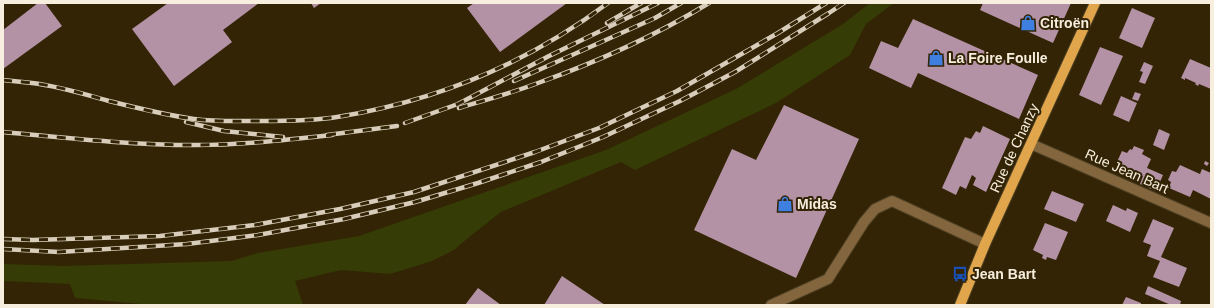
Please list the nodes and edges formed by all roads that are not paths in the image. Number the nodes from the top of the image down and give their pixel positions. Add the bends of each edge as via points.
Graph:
1 (1095, 3) edge
2 (1031, 144) junction
3 (1211, 223) edge
4 (985, 244) junction
5 (771, 305) edge
6 (960, 305) edge

1 - 2 main road, Rue de Chanzy
2 - 3 street, Rue Jean Bart
2 - 4 main road, Rue de Chanzy
4 - 5 street via 892,202 875,209 864,222 828,279
4 - 6 main road, Rue de Chanzy

